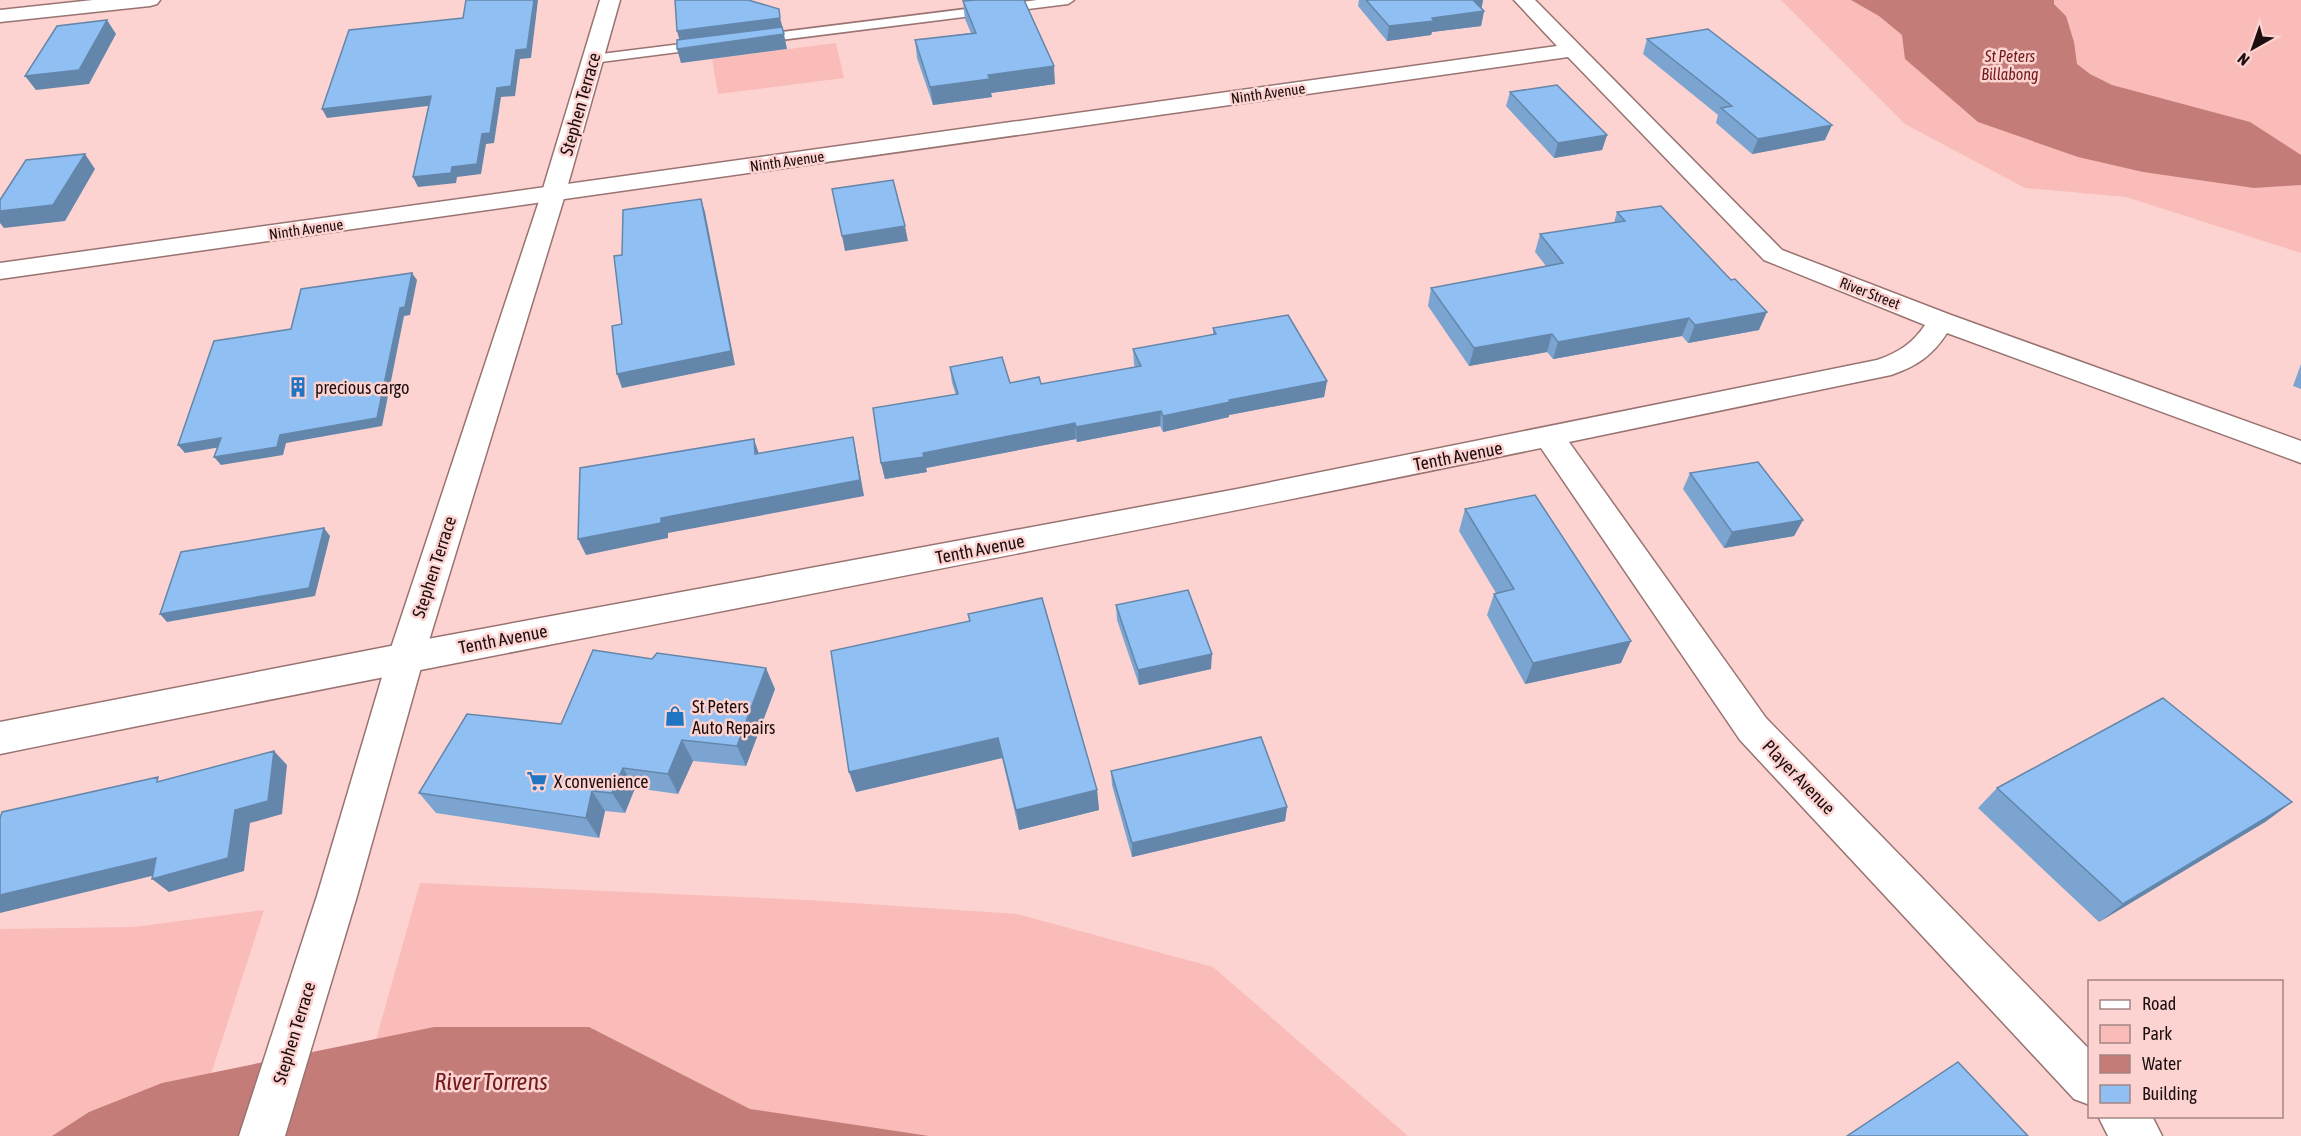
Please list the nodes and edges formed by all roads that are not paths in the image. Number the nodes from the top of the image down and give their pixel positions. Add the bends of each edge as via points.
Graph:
1 (150, 0) edge
2 (610, 0) edge
3 (1068, 0) edge
4 (1524, 0) edge
5 (0, 16) edge
6 (749, 40) edge
7 (714, 44) edge
8 (1574, 50) junction
9 (593, 59) junction
10 (553, 195) junction
11 (0, 271) edge
12 (1941, 321) junction
13 (1549, 437) junction
14 (2301, 452) edge
15 (406, 657) junction
16 (0, 738) edge
17 (2088, 1081) edge
18 (2123, 1118) edge
19 (262, 1136) edge
20 (2139, 1136) edge

1 - 5 street
2 - 9 street, Stephen Terrace
3 - 6 lane
4 - 8 street, River Street
7 - 9 lane
8 - 10 street, Ninth Avenue
8 - 12 street, River Street via 1773,255
9 - 10 street, Stephen Terrace
10 - 11 street, Ninth Avenue
10 - 15 street, Stephen Terrace
12 - 13 street, Tenth Avenue via 1929,342 1905,361
12 - 14 street, River Street
13 - 15 street, Tenth Avenue
13 - 17 street, Player Avenue via 1753,729
15 - 16 street, Tenth Avenue
15 - 19 street, Stephen Terrace via 338,896
18 - 20 street

